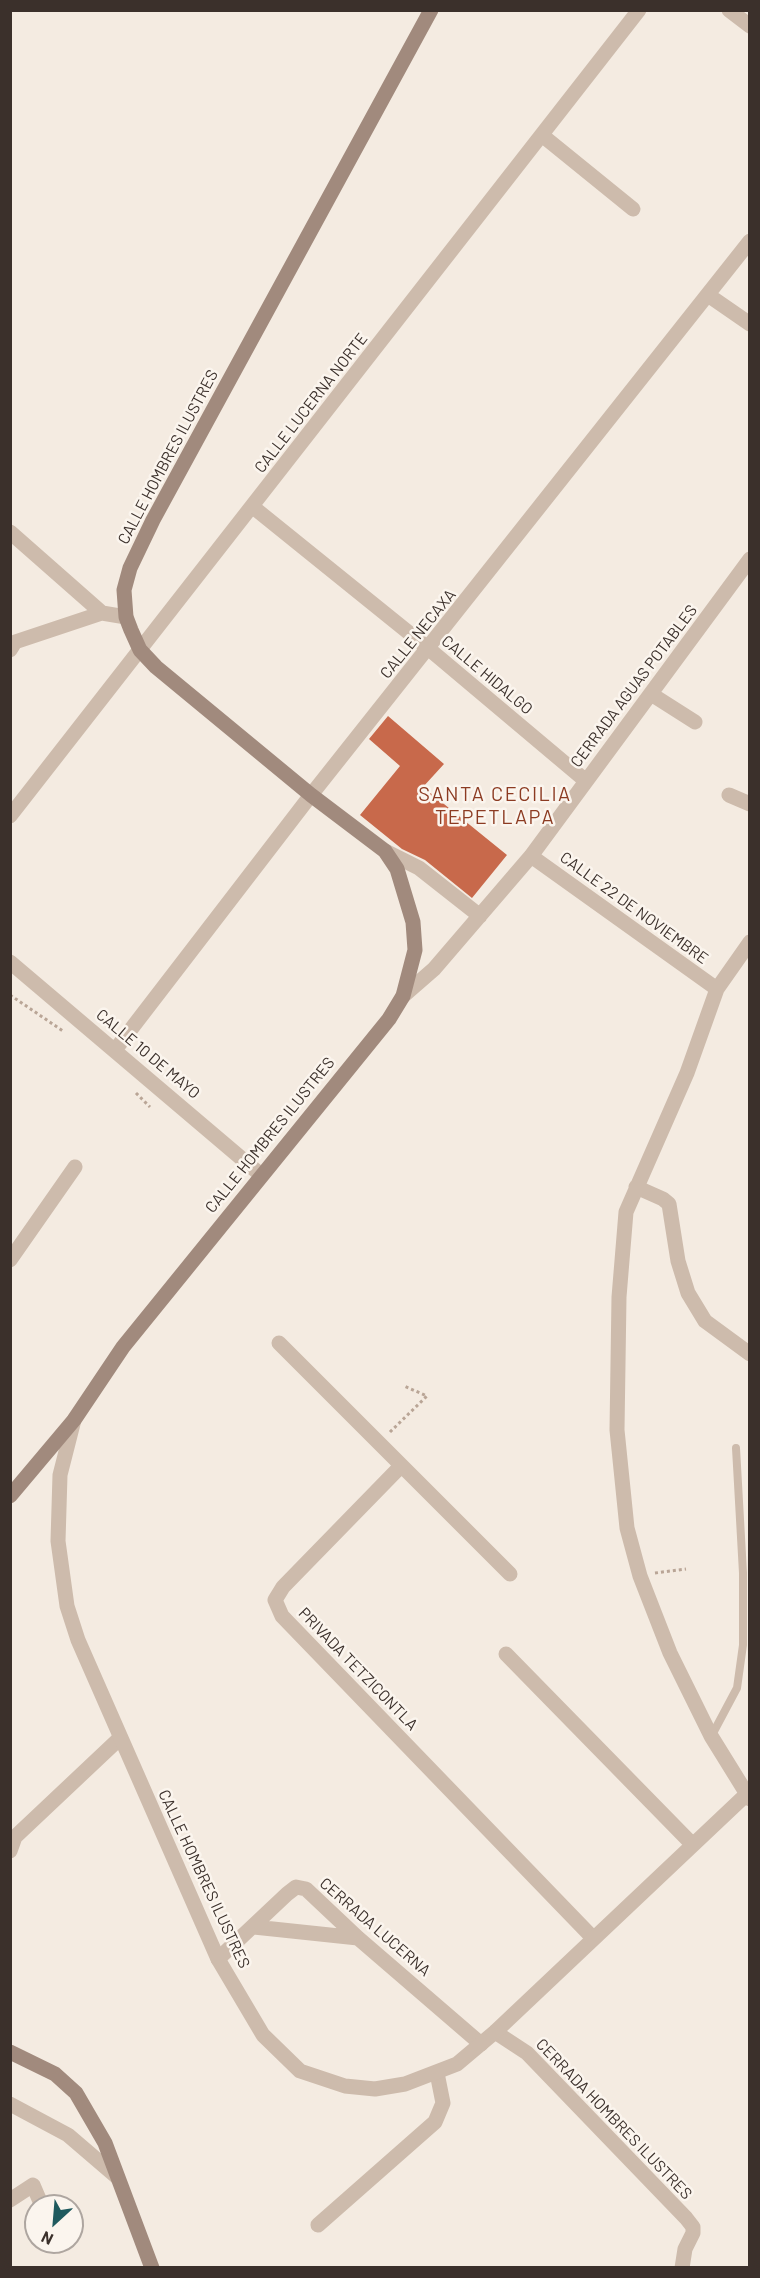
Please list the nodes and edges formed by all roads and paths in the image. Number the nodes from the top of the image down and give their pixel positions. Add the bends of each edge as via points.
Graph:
1 (430, 10) edge
2 (639, 10) edge
3 (729, 10) edge
4 (750, 27) edge
5 (543, 136) junction
6 (633, 209) dead end
7 (750, 241) edge
8 (708, 295) junction
9 (750, 324) edge
10 (253, 507) junction
11 (10, 532) edge
12 (750, 559) edge
13 (102, 613) junction
14 (126, 617) junction
15 (12, 644) edge
16 (429, 649) junction
17 (140, 650) junction
18 (651, 694) junction
19 (695, 722) dead end
20 (586, 781) junction
21 (312, 795) junction
22 (729, 795) dead end
23 (750, 804) edge
24 (10, 816) edge
25 (385, 851) junction
26 (531, 856) junction
27 (480, 916) junction
28 (750, 942) edge
29 (10, 962) edge
30 (717, 989) junction
31 (403, 996) junction
32 (115, 1050) junction
33 (75, 1167) dead end
34 (261, 1175) junction
35 (636, 1187) junction
36 (10, 1260) edge
37 (279, 1343) dead end
38 (750, 1354) edge
39 (404, 1386) dead end
40 (74, 1420) junction
41 (378, 1444) junction
42 (736, 1448) dead end
43 (400, 1467) junction
44 (10, 1496) edge
45 (686, 1569) dead end
46 (510, 1574) dead end
47 (640, 1576) junction
48 (506, 1654) dead end
49 (711, 1736) junction
50 (120, 1738) junction
51 (748, 1795) edge
52 (692, 1844) junction
53 (10, 1851) edge
54 (254, 1928) junction
55 (358, 1938) junction
56 (593, 1938) junction
57 (218, 1959) junction
58 (495, 2032) junction
59 (482, 2044) junction
60 (10, 2052) edge
61 (437, 2073) junction
62 (10, 2104) edge
63 (117, 2177) junction
64 (37, 2194) edge
65 (10, 2200) edge
66 (318, 2225) dead end
67 (152, 2268) edge
68 (682, 2268) edge

1 - 14 main road, CALLE HOMBRES ILUSTRES via 153,520 130,568 124,590
2 - 5 street, CALLE LUCERNA NORTE
3 - 4 street
5 - 6 street
5 - 10 street, CALLE LUCERNA NORTE
7 - 8 street, CALLE NECAXA
8 - 9 street
8 - 16 street, CALLE NECAXA
10 - 16 street, CALLE HIDALGO
10 - 17 street, CALLE LUCERNA NORTE
11 - 13 street
12 - 18 street, CERRADA AGUAS POTABLES
13 - 14 street
13 - 15 street
14 - 17 main road, CALLE HOMBRES ILUSTRES
16 - 20 street, CALLE HIDALGO
16 - 21 street, CALLE NECAXA
17 - 21 main road, CALLE HOMBRES ILUSTRES via 171,682
17 - 24 street, CALLE LUCERNA NORTE
18 - 19 street
18 - 20 street, CERRADA AGUAS POTABLES
20 - 26 street, CERRADA AGUAS POTABLES
21 - 25 main road, CALLE HOMBRES ILUSTRES
21 - 32 street, CALLE NECAXA
22 - 23 street
25 - 27 street, CALLE HOMBRES ILUSTRES via 419,867
25 - 31 main road, CALLE HOMBRES ILUSTRES via 397,869 413,922 415,950
26 - 27 street, CERRADA AGUAS POTABLES
26 - 30 street, CALLE 22 DE NOVIEMBRE
27 - 31 street, CERRADA AGUAS POTABLES via 434,969
28 - 30 street
29 - 32 street, CALLE 10 DE MAYO
30 - 35 street via 687,1073
31 - 34 main road, CALLE HOMBRES ILUSTRES via 389,1019
32 - 34 street, CALLE 10 DE MAYO
33 - 36 street
34 - 40 main road, CALLE HOMBRES ILUSTRES via 123,1347
35 - 38 street via 669,1204 678,1261 688,1293 705,1321
35 - 47 street via 622,1233 617,1430 627,1527
37 - 41 street
39 - 41 path via 427,1396
40 - 44 main road, CALLE HOMBRES ILUSTRES
40 - 50 street, CALLE HOMBRES ILUSTRES via 60,1475 61,1575 78,1640
41 - 43 street
42 - 49 lane via 743,1645 737,1688
43 - 46 street
43 - 56 street, PRIVADA TETZICONTLA via 283,1587 275,1600 282,1616
45 - 47 path
47 - 49 street via 670,1653
48 - 52 street
49 - 51 street
50 - 53 street via 15,1837
50 - 57 street, CALLE HOMBRES ILUSTRES
51 - 52 street, CALLE HOMBRES ILUSTRES
52 - 56 street, CALLE HOMBRES ILUSTRES
54 - 55 street
54 - 55 street, CERRADA LUCERNA via 296,1887 306,1889
54 - 57 street, CERRADA LUCERNA
55 - 59 street, CERRADA LUCERNA
56 - 58 street, CALLE HOMBRES ILUSTRES
57 - 61 street, CALLE HOMBRES ILUSTRES via 264,2035 300,2071 345,2086 375,2089
58 - 59 street, CALLE HOMBRES ILUSTRES
58 - 68 street, CERRADA HOMBRES ILUSTRES via 527,2053 686,2218 693,2227
59 - 61 street, CALLE HOMBRES ILUSTRES via 457,2064
60 - 63 main road via 55,2074 76,2093 105,2143
61 - 66 street via 443,2103 435,2122
62 - 63 street via 68,2135
63 - 67 main road
64 - 65 street via 33,2185

